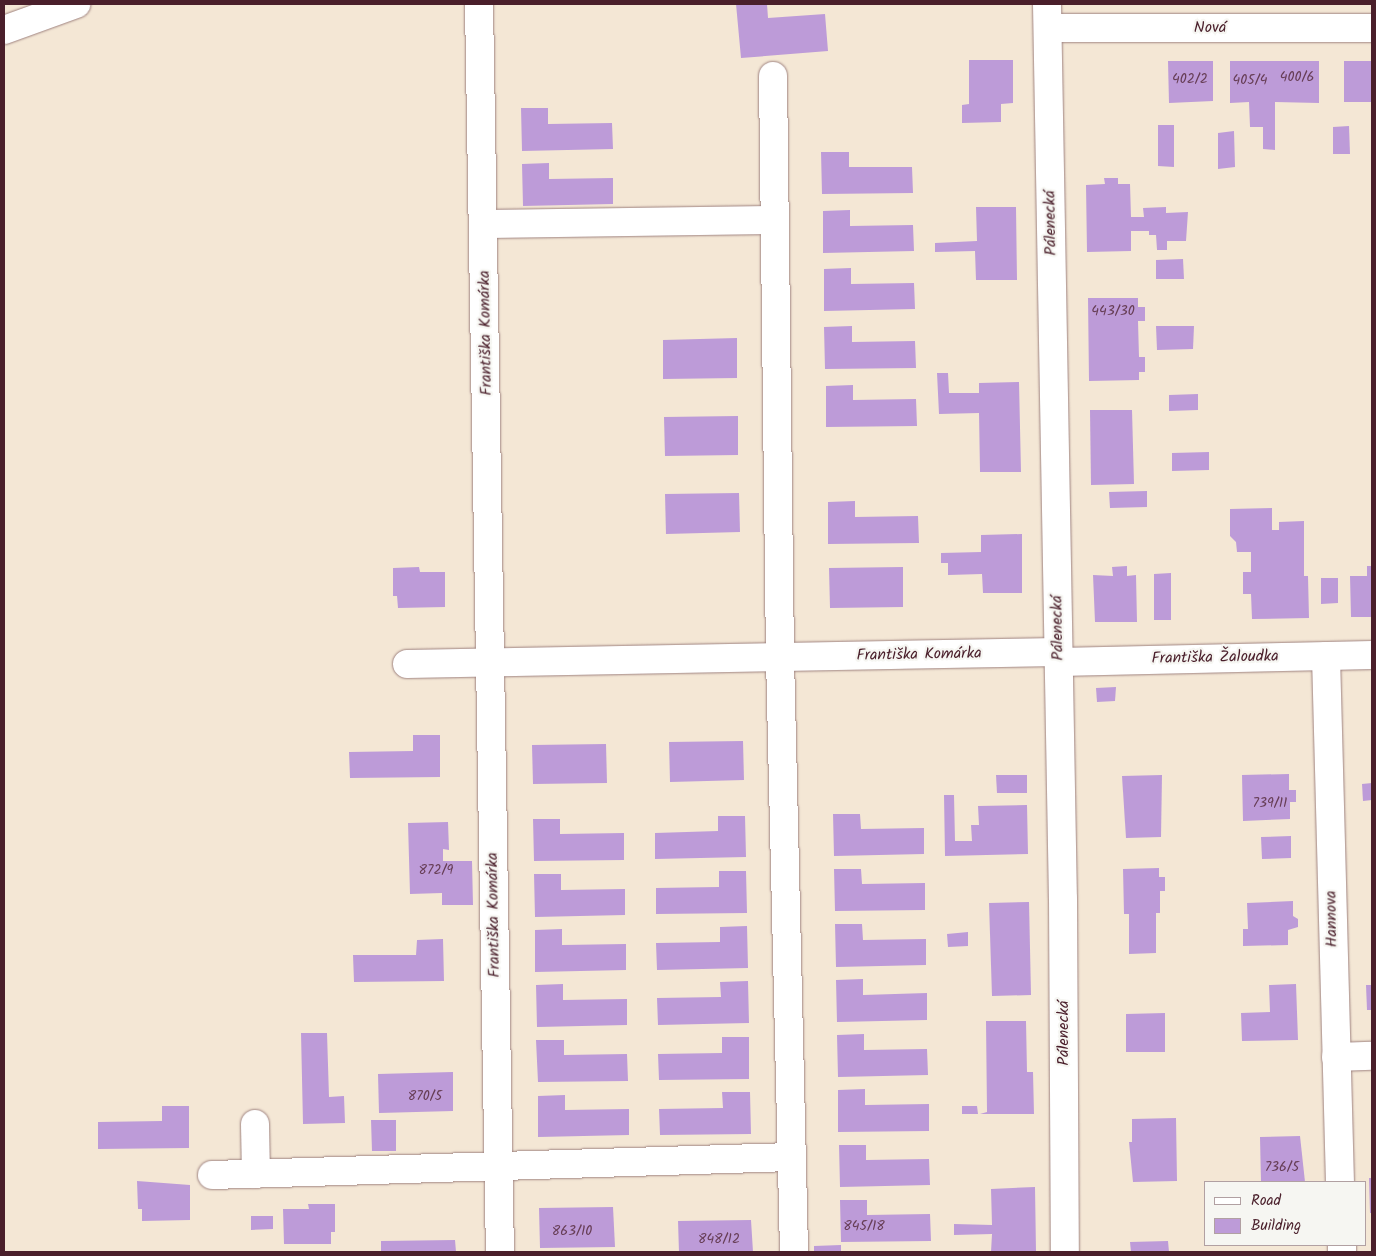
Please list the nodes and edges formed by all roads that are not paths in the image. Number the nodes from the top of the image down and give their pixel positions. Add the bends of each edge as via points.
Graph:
1 (76, 4) edge
2 (479, 4) edge
3 (1047, 16) edge
4 (1372, 28) edge
5 (4, 30) edge
6 (773, 76) dead end
7 (774, 220) junction
8 (484, 224) junction
9 (1372, 655) edge
10 (1326, 656) junction
11 (780, 657) junction
12 (1058, 657) junction
13 (490, 663) junction
14 (406, 664) dead end
15 (1372, 1056) edge
16 (1336, 1057) junction
17 (255, 1124) dead end
18 (792, 1156) junction
19 (498, 1167) junction
20 (256, 1174) junction
21 (212, 1175) dead end
22 (1340, 1181) edge
23 (500, 1252) edge
24 (794, 1252) edge
25 (1065, 1252) edge

1 - 5 street
2 - 8 street, Františka Komárka
3 - 4 street, Nová
3 - 12 street, Pálenecká
6 - 7 street
7 - 8 street
7 - 11 street
8 - 13 street, Františka Komárka
9 - 10 street, Františka Žaloudka
10 - 12 street, Františka Žaloudka
10 - 16 street, Hannova
11 - 12 street, Františka Komárka
11 - 13 street, Františka Komárka
11 - 18 street
12 - 25 street, Pálenecká
13 - 14 street, Františka Komárka
13 - 19 street, Františka Komárka
15 - 16 street
16 - 22 street, Hannova
17 - 20 street
18 - 19 street
18 - 24 street
19 - 20 street
19 - 23 street, Františka Komárka
20 - 21 street

